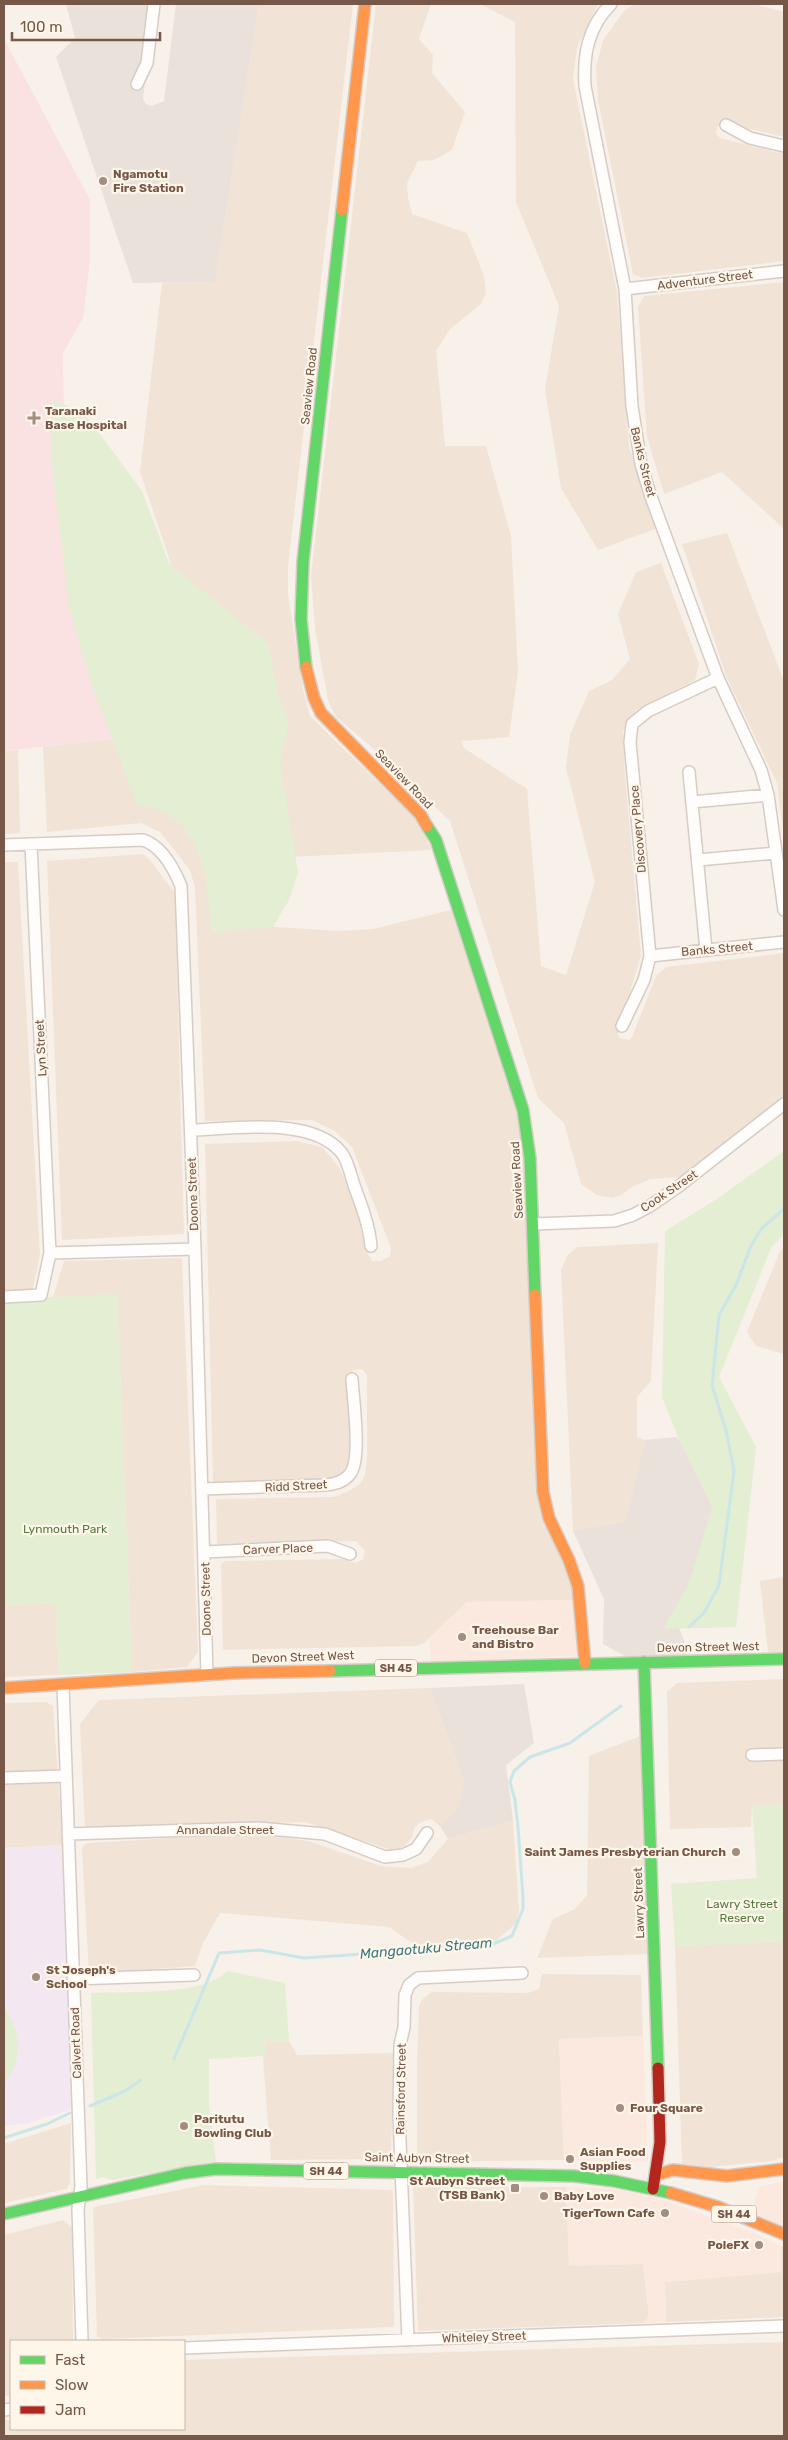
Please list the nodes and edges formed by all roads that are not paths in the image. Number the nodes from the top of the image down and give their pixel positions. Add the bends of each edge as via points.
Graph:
1 (154, 4) edge
2 (366, 4) edge
3 (611, 4) edge
4 (138, 84) dead end
5 (726, 125) dead end
6 (784, 146) edge
7 (784, 270) edge
8 (625, 289) junction
9 (718, 678) junction
10 (689, 772) dead end
11 (768, 795) junction
12 (692, 802) junction
13 (31, 844) junction
14 (4, 846) edge
15 (776, 853) junction
16 (698, 860) junction
17 (784, 910) edge
18 (784, 942) edge
19 (706, 950) junction
20 (650, 956) junction
21 (622, 1026) dead end
22 (784, 1104) edge
23 (191, 1130) junction
24 (533, 1224) junction
25 (371, 1246) dead end
26 (195, 1249) junction
27 (50, 1252) junction
28 (4, 1297) edge
29 (352, 1380) dead end
30 (202, 1489) junction
31 (205, 1552) junction
32 (350, 1554) dead end
33 (784, 1659) edge
34 (644, 1662) junction
35 (585, 1663) junction
36 (207, 1675) junction
37 (63, 1685) junction
38 (4, 1688) edge
39 (784, 1754) edge
40 (752, 1755) dead end
41 (66, 1776) junction
42 (4, 1778) edge
43 (427, 1833) dead end
44 (68, 1834) junction
45 (522, 1973) dead end
46 (194, 1975) dead end
47 (73, 1979) junction
48 (660, 2142) junction
49 (784, 2169) edge
50 (675, 2170) junction
51 (402, 2172) junction
52 (656, 2175) junction
53 (711, 2175) junction
54 (686, 2186) junction
55 (653, 2189) junction
56 (79, 2197) junction
57 (4, 2214) edge
58 (784, 2234) edge
59 (784, 2326) edge
60 (82, 2340) edge
61 (408, 2340) junction
62 (185, 2348) edge

1 - 4 street via 147,63
2 - 24 main road, Seaview Road via 302,562 301,620 312,697 321,713 420,814 436,840 523,1110 530,1158
3 - 8 street, Banks Street via 594,26 584,67
5 - 6 street via 750,138
7 - 8 street, Adventure Street
8 - 9 street, Banks Street via 632,406 641,464
9 - 11 street, Banks Street via 761,770
9 - 20 street, Discovery Place via 638,717 630,732
10 - 12 street
11 - 12 street
11 - 15 street, Banks Street
12 - 16 street
13 - 14 street, Doone Street
13 - 23 street, Doone Street via 143,840 156,847 173,870 182,895
13 - 27 street, Lyn Street
15 - 16 street
15 - 17 street, Banks Street
16 - 19 street
18 - 19 street, Banks Street
19 - 20 street, Banks Street
20 - 21 street, Discovery Place via 644,980
22 - 24 street, Cook Street via 680,1186 633,1215 614,1221
23 - 25 street via 286,1128 305,1130 327,1140 342,1153 369,1225
23 - 26 street, Doone Street
24 - 35 main road, Seaview Road via 544,1507 578,1586
26 - 27 street
26 - 30 street, Doone Street
27 - 28 street, Lyn Street via 41,1295
29 - 30 street, Ridd Street via 355,1457 351,1473 344,1479 325,1485
30 - 31 street, Doone Street
31 - 32 street, Carver Place via 328,1546
31 - 36 street, Doone Street
33 - 34 main road, Devon Street West / SH 45
34 - 35 main road, Devon Street West / SH 45
34 - 48 main road, Lawry Street
35 - 36 main road, Devon Street West / SH 45
36 - 37 main road, Devon Street West / SH 45
37 - 38 main road, Devon Street West / SH 45
37 - 41 street, Calvert Road
39 - 40 street
41 - 42 street
41 - 44 street, Calvert Road
43 - 44 street, Annandale Street via 416,1849 403,1855 385,1857 324,1834 258,1828
44 - 47 street, Calvert Road
45 - 51 street, Rainsford Street via 426,1976 409,1985 400,2045
46 - 47 street
47 - 56 street, Calvert Road
48 - 50 main road, Lawry Street
48 - 52 main road, Lawry Street
49 - 53 main road via 739,2176
50 - 52 main road
50 - 53 main road
50 - 54 main road, Lawry Street
51 - 55 main road, Saint Aubyn Street / SH 44 via 565,2176
51 - 56 main road, Saint Aubyn Street / SH 44 via 216,2169
51 - 61 street, Rainsford Street
52 - 55 main road, Lawry Street
53 - 54 main road
54 - 55 main road, SH 44
54 - 58 main road, SH 44 via 718,2207
56 - 57 main road, Saint Aubyn Street / SH 44
56 - 60 street, Calvert Road
59 - 61 street, Whiteley Street
61 - 62 street, Whiteley Street

